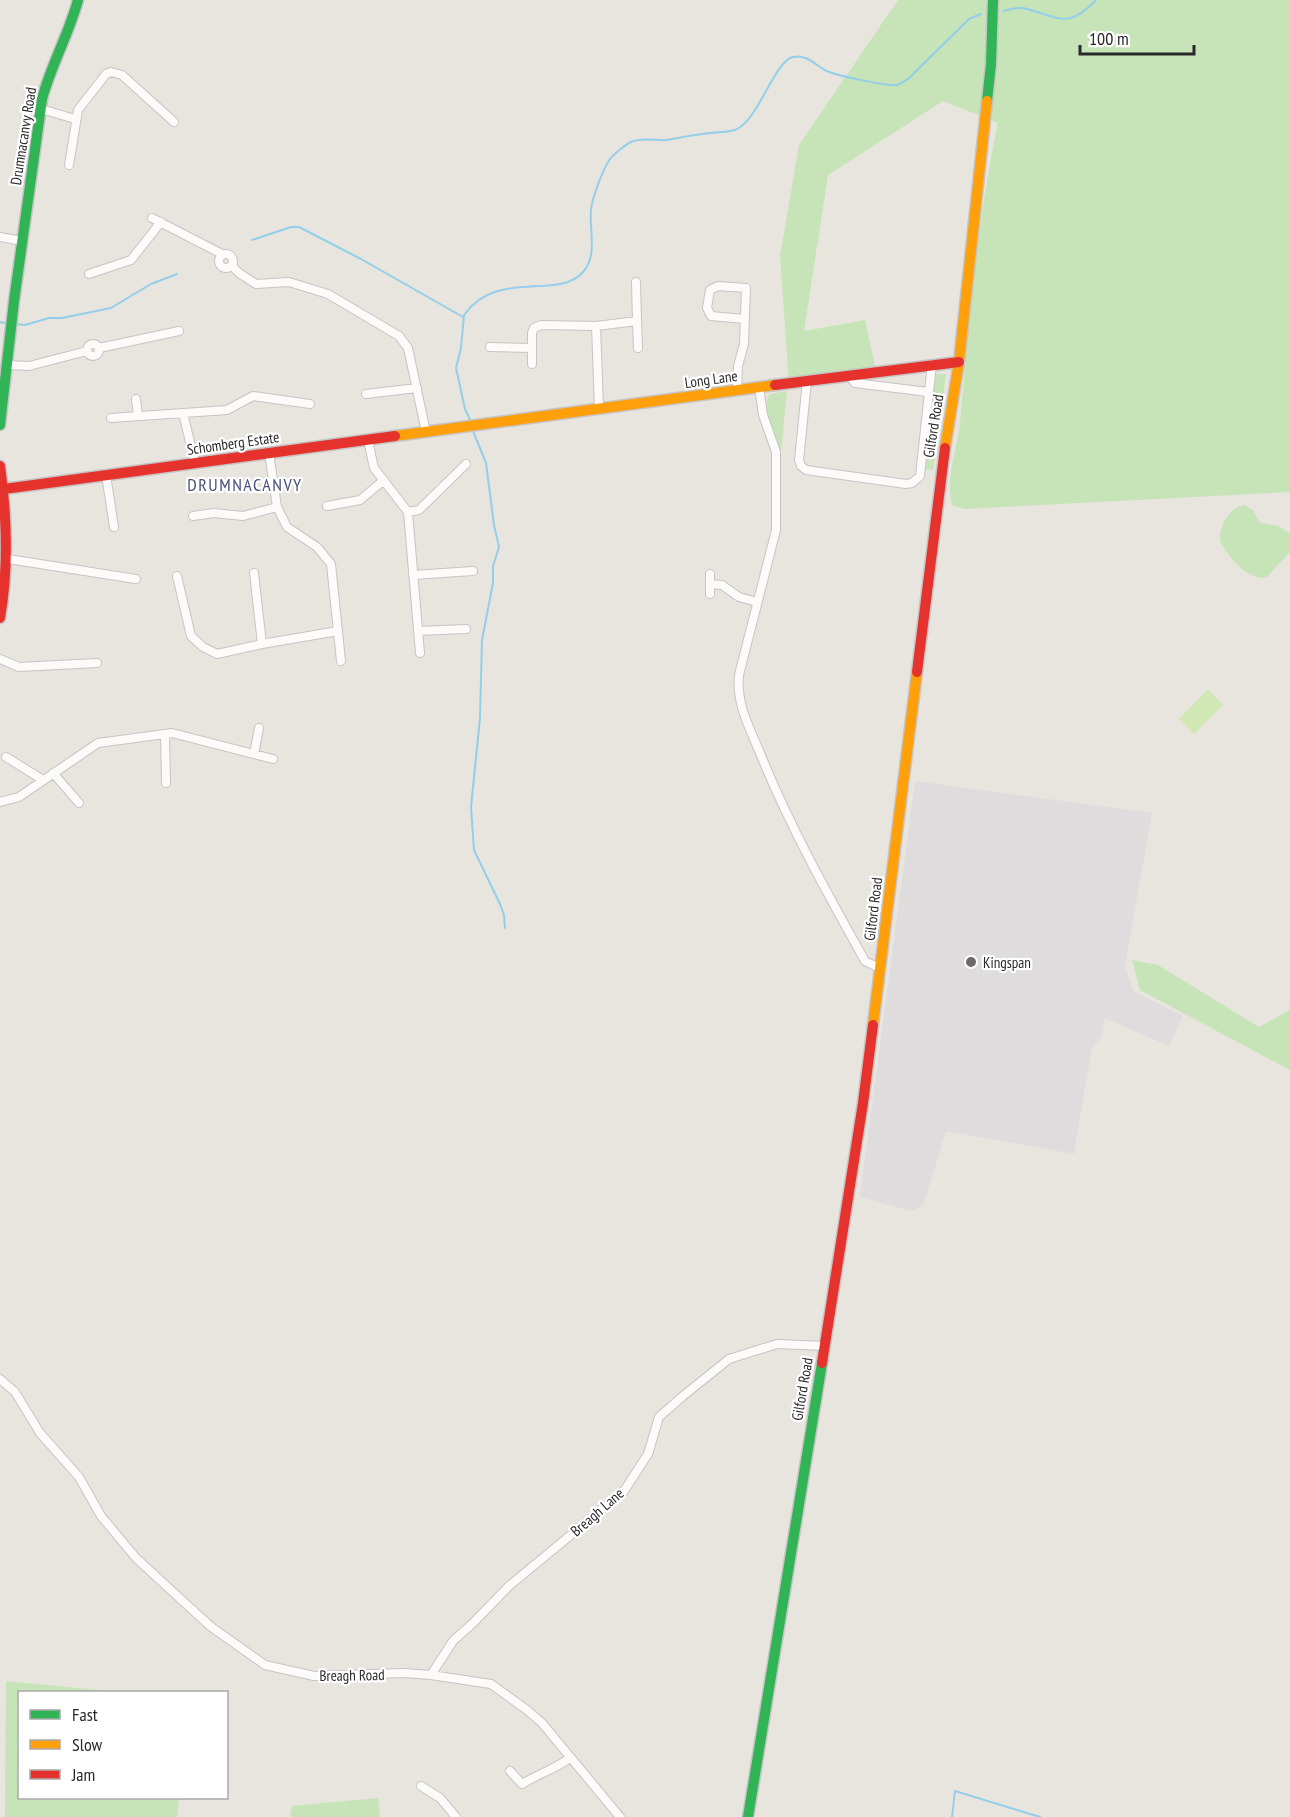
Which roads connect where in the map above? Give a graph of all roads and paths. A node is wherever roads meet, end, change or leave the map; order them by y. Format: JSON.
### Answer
{"nodes":[{"id":1,"x":78,"y":0,"type":"edge"},
{"id":2,"x":993,"y":0,"type":"edge"},
{"id":3,"x":41,"y":109,"type":"junction"},
{"id":4,"x":75,"y":119,"type":"junction"},
{"id":5,"x":174,"y":122,"type":"dead end"},
{"id":6,"x":69,"y":165,"type":"dead end"},
{"id":7,"x":152,"y":218,"type":"dead end"},
{"id":8,"x":160,"y":222,"type":"junction"},
{"id":9,"x":0,"y":237,"type":"edge"},
{"id":10,"x":22,"y":241,"type":"junction"},
{"id":11,"x":89,"y":274,"type":"dead end"},
{"id":12,"x":636,"y":282,"type":"dead end"},
{"id":13,"x":745,"y":319,"type":"junction"},
{"id":14,"x":637,"y":321,"type":"junction"},
{"id":15,"x":596,"y":326,"type":"junction"},
{"id":16,"x":179,"y":331,"type":"dead end"},
{"id":17,"x":490,"y":347,"type":"dead end"},
{"id":18,"x":532,"y":348,"type":"junction"},
{"id":19,"x":638,"y":348,"type":"dead end"},
{"id":20,"x":959,"y":362,"type":"junction"},
{"id":21,"x":532,"y":364,"type":"dead end"},
{"id":22,"x":932,"y":364,"type":"junction"},
{"id":23,"x":6,"y":365,"type":"junction"},
{"id":24,"x":849,"y":375,"type":"junction"},
{"id":25,"x":807,"y":381,"type":"junction"},
{"id":26,"x":759,"y":387,"type":"junction"},
{"id":27,"x":417,"y":388,"type":"junction"},
{"id":28,"x":737,"y":390,"type":"junction"},
{"id":29,"x":928,"y":392,"type":"junction"},
{"id":30,"x":366,"y":394,"type":"dead end"},
{"id":31,"x":136,"y":399,"type":"dead end"},
{"id":32,"x":309,"y":404,"type":"dead end"},
{"id":33,"x":599,"y":409,"type":"junction"},
{"id":34,"x":183,"y":413,"type":"junction"},
{"id":35,"x":138,"y":416,"type":"junction"},
{"id":36,"x":111,"y":418,"type":"dead end"},
{"id":37,"x":0,"y":425,"type":"edge"},
{"id":38,"x":472,"y":426,"type":"joint"},
{"id":39,"x":426,"y":432,"type":"junction"},
{"id":40,"x":368,"y":440,"type":"junction"},
{"id":41,"x":269,"y":453,"type":"junction"},
{"id":42,"x":195,"y":463,"type":"junction"},
{"id":43,"x":466,"y":464,"type":"dead end"},
{"id":44,"x":0,"y":466,"type":"edge"},
{"id":45,"x":106,"y":475,"type":"junction"},
{"id":46,"x":384,"y":480,"type":"junction"},
{"id":47,"x":4,"y":489,"type":"junction"},
{"id":48,"x":327,"y":506,"type":"dead end"},
{"id":49,"x":277,"y":507,"type":"junction"},
{"id":50,"x":408,"y":512,"type":"junction"},
{"id":51,"x":194,"y":516,"type":"dead end"},
{"id":52,"x":114,"y":527,"type":"dead end"},
{"id":53,"x":4,"y":537,"type":"edge"},
{"id":54,"x":8,"y":559,"type":"junction"},
{"id":55,"x":473,"y":571,"type":"dead end"},
{"id":56,"x":254,"y":573,"type":"dead end"},
{"id":57,"x":710,"y":574,"type":"dead end"},
{"id":58,"x":413,"y":575,"type":"junction"},
{"id":59,"x":177,"y":576,"type":"dead end"},
{"id":60,"x":136,"y":579,"type":"dead end"},
{"id":61,"x":710,"y":584,"type":"junction"},
{"id":62,"x":710,"y":594,"type":"dead end"},
{"id":63,"x":757,"y":602,"type":"junction"},
{"id":64,"x":0,"y":618,"type":"edge"},
{"id":65,"x":466,"y":629,"type":"dead end"},
{"id":66,"x":418,"y":631,"type":"junction"},
{"id":67,"x":338,"y":632,"type":"junction"},
{"id":68,"x":262,"y":644,"type":"junction"},
{"id":69,"x":420,"y":653,"type":"dead end"},
{"id":70,"x":0,"y":659,"type":"edge"},
{"id":71,"x":341,"y":661,"type":"dead end"},
{"id":72,"x":97,"y":663,"type":"dead end"},
{"id":73,"x":259,"y":728,"type":"dead end"},
{"id":74,"x":165,"y":734,"type":"junction"},
{"id":75,"x":254,"y":754,"type":"junction"},
{"id":76,"x":6,"y":757,"type":"dead end"},
{"id":77,"x":273,"y":759,"type":"dead end"},
{"id":78,"x":53,"y":773,"type":"junction"},
{"id":79,"x":43,"y":780,"type":"junction"},
{"id":80,"x":166,"y":783,"type":"dead end"},
{"id":81,"x":0,"y":802,"type":"edge"},
{"id":82,"x":79,"y":802,"type":"dead end"},
{"id":83,"x":881,"y":969,"type":"junction"},
{"id":84,"x":825,"y":1346,"type":"junction"},
{"id":85,"x":0,"y":1379,"type":"edge"},
{"id":86,"x":431,"y":1674,"type":"junction"},
{"id":87,"x":570,"y":1758,"type":"junction"},
{"id":88,"x":510,"y":1771,"type":"dead end"},
{"id":89,"x":421,"y":1786,"type":"dead end"},
{"id":90,"x":456,"y":1817,"type":"edge"},
{"id":91,"x":620,"y":1817,"type":"edge"},
{"id":92,"x":748,"y":1817,"type":"edge"}],
"edges":[{"from":1,"to":3,"type":"main road","name":"Drumnacanvy Road"},
{"from":2,"to":20,"type":"main road","name":"Gilford Road"},
{"from":3,"to":4,"type":"street"},
{"from":3,"to":10,"type":"main road","name":"Drumnacanvy Road"},
{"from":4,"to":5,"type":"street"},
{"from":4,"to":6,"type":"street"},
{"from":7,"to":8,"type":"street"},
{"from":8,"to":11,"type":"street"},
{"from":8,"to":27,"type":"street"},
{"from":9,"to":10,"type":"street"},
{"from":10,"to":23,"type":"main road","name":"Drumnacanvy Road"},
{"from":12,"to":14,"type":"street"},
{"from":13,"to":13,"type":"street"},
{"from":13,"to":28,"type":"street"},
{"from":14,"to":15,"type":"street"},
{"from":14,"to":19,"type":"street"},
{"from":15,"to":18,"type":"street"},
{"from":15,"to":33,"type":"street"},
{"from":16,"to":23,"type":"street"},
{"from":17,"to":18,"type":"street"},
{"from":18,"to":21,"type":"street"},
{"from":20,"to":22,"type":"main road","name":"Long Lane"},
{"from":20,"to":83,"type":"main road","name":"Gilford Road"},
{"from":22,"to":24,"type":"main road","name":"Long Lane"},
{"from":22,"to":29,"type":"street"},
{"from":23,"to":37,"type":"main road","name":"Drumnacanvy Road"},
{"from":24,"to":25,"type":"main road","name":"Long Lane"},
{"from":24,"to":29,"type":"street"},
{"from":25,"to":26,"type":"main road","name":"Long Lane"},
{"from":25,"to":29,"type":"street"},
{"from":26,"to":28,"type":"main road","name":"Long Lane"},
{"from":26,"to":63,"type":"street"},
{"from":27,"to":30,"type":"street"},
{"from":27,"to":39,"type":"street"},
{"from":28,"to":33,"type":"main road","name":"Long Lane"},
{"from":31,"to":35,"type":"street"},
{"from":32,"to":34,"type":"street"},
{"from":33,"to":38,"type":"main road","name":"Long Lane"},
{"from":34,"to":35,"type":"street"},
{"from":34,"to":42,"type":"street"},
{"from":35,"to":36,"type":"street"},
{"from":38,"to":39,"type":"main road","name":"Schomberg Estate"},
{"from":39,"to":40,"type":"main road","name":"Schomberg Estate"},
{"from":40,"to":41,"type":"main road","name":"Schomberg Estate"},
{"from":40,"to":46,"type":"street"},
{"from":41,"to":42,"type":"main road","name":"Schomberg Estate"},
{"from":41,"to":49,"type":"street"},
{"from":42,"to":45,"type":"main road","name":"Schomberg Estate"},
{"from":43,"to":50,"type":"street"},
{"from":44,"to":47,"type":"main road"},
{"from":45,"to":47,"type":"main road","name":"Schomberg Estate"},
{"from":45,"to":52,"type":"street"},
{"from":46,"to":48,"type":"street"},
{"from":46,"to":50,"type":"street"},
{"from":47,"to":53,"type":"main road"},
{"from":49,"to":51,"type":"street"},
{"from":49,"to":67,"type":"street"},
{"from":50,"to":58,"type":"street"},
{"from":53,"to":54,"type":"main road"},
{"from":54,"to":60,"type":"street"},
{"from":54,"to":64,"type":"main road"},
{"from":55,"to":58,"type":"street"},
{"from":56,"to":68,"type":"street"},
{"from":57,"to":61,"type":"street"},
{"from":58,"to":66,"type":"street"},
{"from":59,"to":68,"type":"street"},
{"from":61,"to":62,"type":"street"},
{"from":61,"to":63,"type":"street"},
{"from":63,"to":83,"type":"street"},
{"from":65,"to":66,"type":"street"},
{"from":66,"to":69,"type":"street"},
{"from":67,"to":68,"type":"street"},
{"from":67,"to":71,"type":"street"},
{"from":70,"to":72,"type":"street"},
{"from":73,"to":75,"type":"street"},
{"from":74,"to":75,"type":"street"},
{"from":74,"to":78,"type":"street"},
{"from":74,"to":80,"type":"street"},
{"from":75,"to":77,"type":"street"},
{"from":76,"to":79,"type":"street"},
{"from":78,"to":79,"type":"street"},
{"from":78,"to":82,"type":"street"},
{"from":79,"to":81,"type":"street"},
{"from":83,"to":84,"type":"main road","name":"Gilford Road"},
{"from":84,"to":86,"type":"street","name":"Breagh Lane"},
{"from":84,"to":92,"type":"main road","name":"Gilford Road"},
{"from":85,"to":86,"type":"street","name":"Breagh Road"},
{"from":86,"to":87,"type":"street","name":"Breagh Road"},
{"from":87,"to":88,"type":"street"},
{"from":87,"to":91,"type":"street","name":"Breagh Road"},
{"from":89,"to":90,"type":"street"}]}
